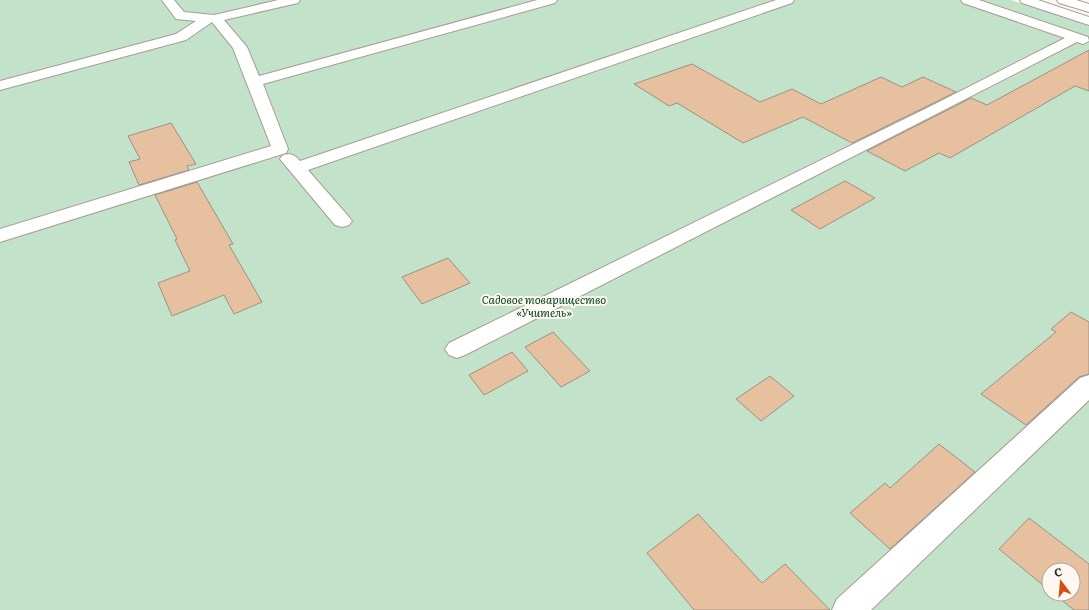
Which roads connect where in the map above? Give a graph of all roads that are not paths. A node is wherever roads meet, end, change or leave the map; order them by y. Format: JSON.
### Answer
{"nodes":[{"id":1,"x":168,"y":0,"type":"edge"},
{"id":2,"x":294,"y":0,"type":"edge"},
{"id":3,"x":551,"y":0,"type":"edge"},
{"id":4,"x":788,"y":0,"type":"edge"},
{"id":5,"x":967,"y":0,"type":"edge"},
{"id":6,"x":1026,"y":0,"type":"edge"},
{"id":7,"x":1062,"y":0,"type":"edge"},
{"id":8,"x":1089,"y":8,"type":"edge"},
{"id":9,"x":212,"y":18,"type":"junction"},
{"id":10,"x":1089,"y":21,"type":"edge"},
{"id":11,"x":1082,"y":40,"type":"edge"},
{"id":12,"x":254,"y":82,"type":"junction"},
{"id":13,"x":0,"y":86,"type":"edge"},
{"id":14,"x":280,"y":149,"type":"junction"},
{"id":15,"x":298,"y":168,"type":"junction"},
{"id":16,"x":342,"y":221,"type":"dead end"},
{"id":17,"x":0,"y":236,"type":"edge"},
{"id":18,"x":457,"y":349,"type":"dead end"},
{"id":19,"x":1089,"y":385,"type":"edge"},
{"id":20,"x":848,"y":610,"type":"edge"}],
"edges":[{"from":1,"to":9,"type":"main road"},
{"from":2,"to":9,"type":"main road"},
{"from":3,"to":12,"type":"main road"},
{"from":4,"to":15,"type":"main road"},
{"from":5,"to":11,"type":"main road"},
{"from":6,"to":10,"type":"main road"},
{"from":7,"to":8,"type":"main road"},
{"from":9,"to":12,"type":"main road"},
{"from":9,"to":13,"type":"main road"},
{"from":11,"to":18,"type":"main road"},
{"from":12,"to":14,"type":"main road"},
{"from":14,"to":15,"type":"main road"},
{"from":14,"to":17,"type":"main road"},
{"from":15,"to":16,"type":"main road"},
{"from":19,"to":20,"type":"main road"}]}
